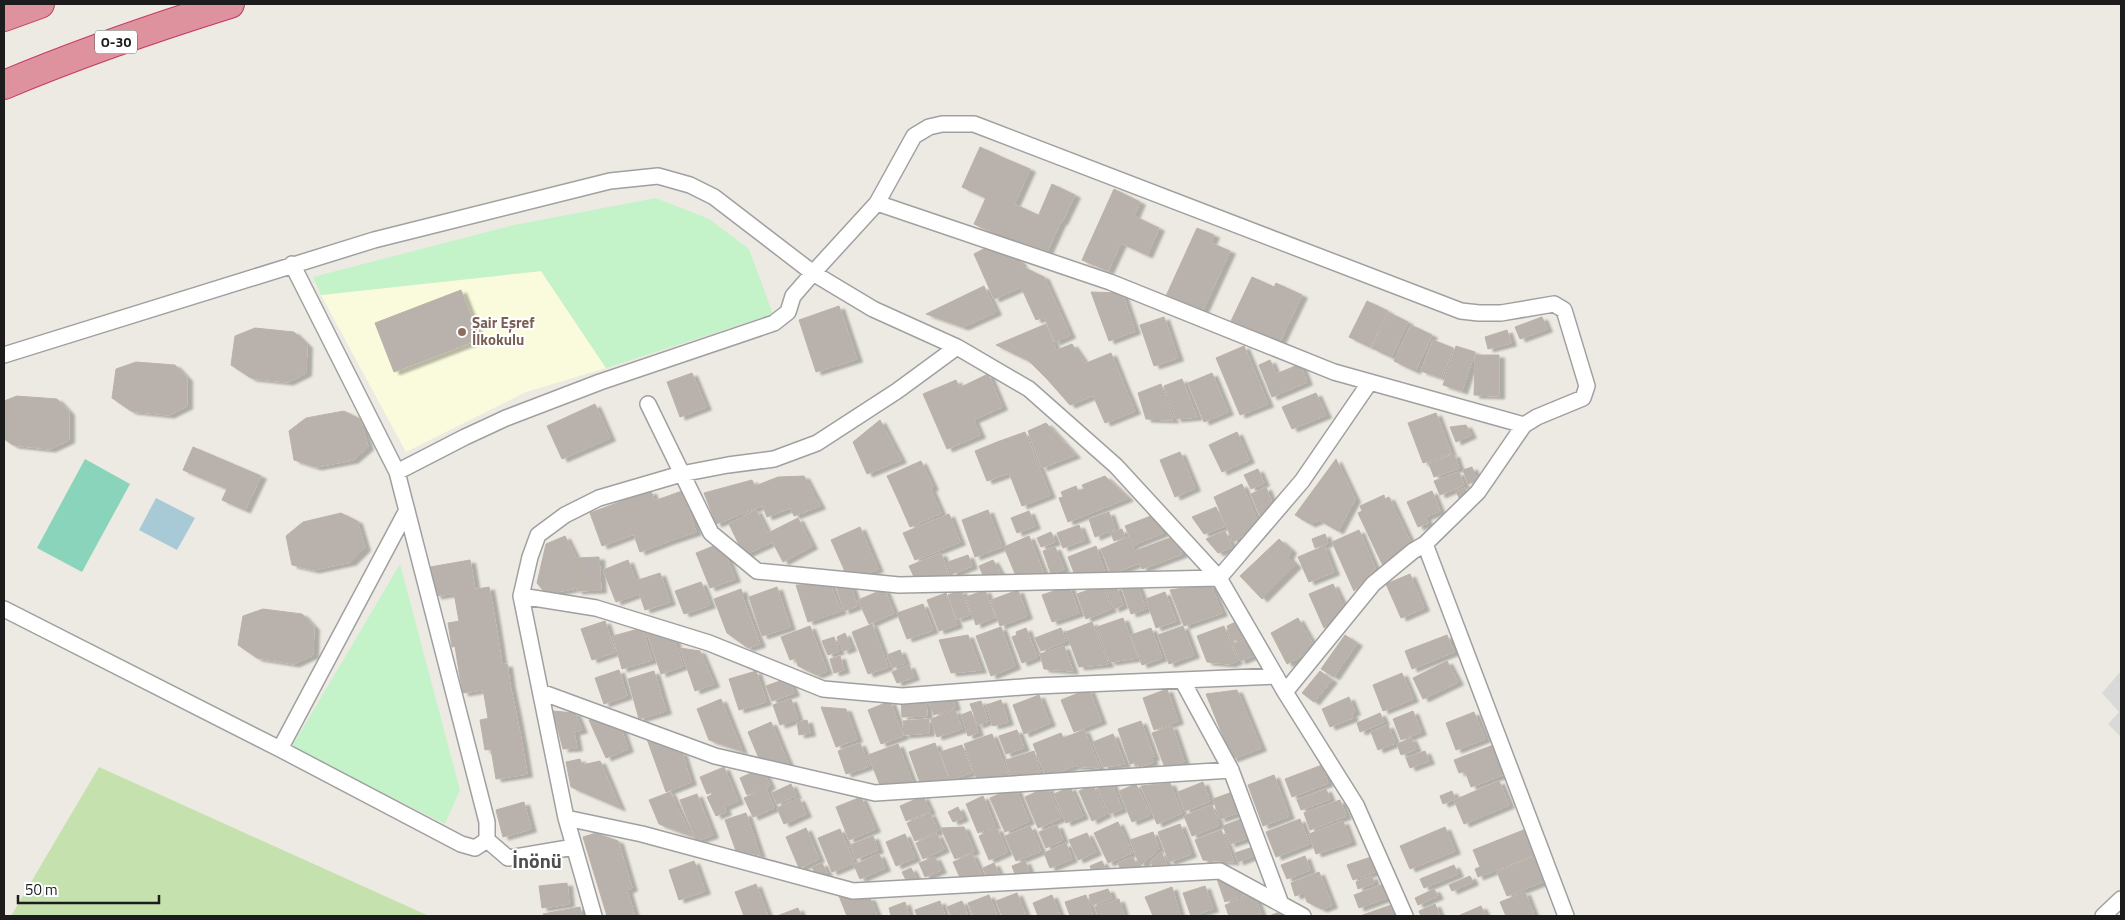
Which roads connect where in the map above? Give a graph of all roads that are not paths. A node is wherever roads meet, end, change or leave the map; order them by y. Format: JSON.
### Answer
{"nodes":[{"id":1,"x":40,"y":4,"type":"edge"},
{"id":2,"x":230,"y":4,"type":"edge"},
{"id":3,"x":4,"y":17,"type":"edge"},
{"id":4,"x":46,"y":68,"type":"junction"},
{"id":5,"x":4,"y":85,"type":"edge"},
{"id":6,"x":4,"y":90,"type":"edge"},
{"id":7,"x":877,"y":203,"type":"junction"},
{"id":8,"x":292,"y":264,"type":"junction"},
{"id":9,"x":813,"y":273,"type":"junction"},
{"id":10,"x":957,"y":347,"type":"junction"},
{"id":11,"x":4,"y":355,"type":"edge"},
{"id":12,"x":1370,"y":382,"type":"junction"},
{"id":13,"x":648,"y":404,"type":"dead end"},
{"id":14,"x":1524,"y":425,"type":"junction"},
{"id":15,"x":397,"y":472,"type":"junction"},
{"id":16,"x":681,"y":474,"type":"junction"},
{"id":17,"x":408,"y":510,"type":"junction"},
{"id":18,"x":1425,"y":544,"type":"junction"},
{"id":19,"x":1219,"y":578,"type":"junction"},
{"id":20,"x":521,"y":596,"type":"junction"},
{"id":21,"x":4,"y":609,"type":"edge"},
{"id":22,"x":1276,"y":676,"type":"junction"},
{"id":23,"x":1182,"y":680,"type":"junction"},
{"id":24,"x":541,"y":692,"type":"junction"},
{"id":25,"x":1285,"y":692,"type":"junction"},
{"id":26,"x":280,"y":749,"type":"junction"},
{"id":27,"x":1232,"y":770,"type":"junction"},
{"id":28,"x":566,"y":818,"type":"junction"},
{"id":29,"x":487,"y":840,"type":"junction"},
{"id":30,"x":574,"y":848,"type":"junction"},
{"id":31,"x":2121,"y":899,"type":"edge"},
{"id":32,"x":1281,"y":904,"type":"junction"},
{"id":33,"x":594,"y":916,"type":"edge"},
{"id":34,"x":1303,"y":916,"type":"edge"},
{"id":35,"x":1404,"y":916,"type":"edge"},
{"id":36,"x":1566,"y":916,"type":"edge"},
{"id":37,"x":2103,"y":916,"type":"edge"}],
"edges":[{"from":1,"to":3,"type":"highway"},
{"from":2,"to":4,"type":"highway","number":"O-30"},
{"from":4,"to":5,"type":"highway","number":"O-30"},
{"from":4,"to":6,"type":"highway"},
{"from":7,"to":9,"type":"street"},
{"from":7,"to":12,"type":"street"},
{"from":7,"to":14,"type":"street"},
{"from":8,"to":9,"type":"street"},
{"from":8,"to":11,"type":"street"},
{"from":8,"to":15,"type":"street"},
{"from":9,"to":10,"type":"street"},
{"from":9,"to":15,"type":"street"},
{"from":10,"to":16,"type":"street"},
{"from":10,"to":19,"type":"street"},
{"from":12,"to":14,"type":"street"},
{"from":12,"to":19,"type":"street"},
{"from":13,"to":16,"type":"street"},
{"from":14,"to":18,"type":"street"},
{"from":15,"to":17,"type":"street"},
{"from":16,"to":19,"type":"street"},
{"from":16,"to":20,"type":"street"},
{"from":17,"to":26,"type":"street"},
{"from":17,"to":29,"type":"street"},
{"from":18,"to":25,"type":"street"},
{"from":18,"to":36,"type":"street"},
{"from":19,"to":22,"type":"street"},
{"from":20,"to":23,"type":"street"},
{"from":20,"to":24,"type":"street"},
{"from":21,"to":26,"type":"street"},
{"from":22,"to":23,"type":"street"},
{"from":22,"to":25,"type":"street"},
{"from":23,"to":27,"type":"street"},
{"from":24,"to":27,"type":"street"},
{"from":24,"to":28,"type":"street"},
{"from":25,"to":35,"type":"street"},
{"from":26,"to":29,"type":"street"},
{"from":27,"to":32,"type":"street"},
{"from":28,"to":30,"type":"street"},
{"from":28,"to":32,"type":"street"},
{"from":29,"to":30,"type":"street"},
{"from":30,"to":33,"type":"street"},
{"from":31,"to":37,"type":"street"},
{"from":32,"to":34,"type":"street"}]}
